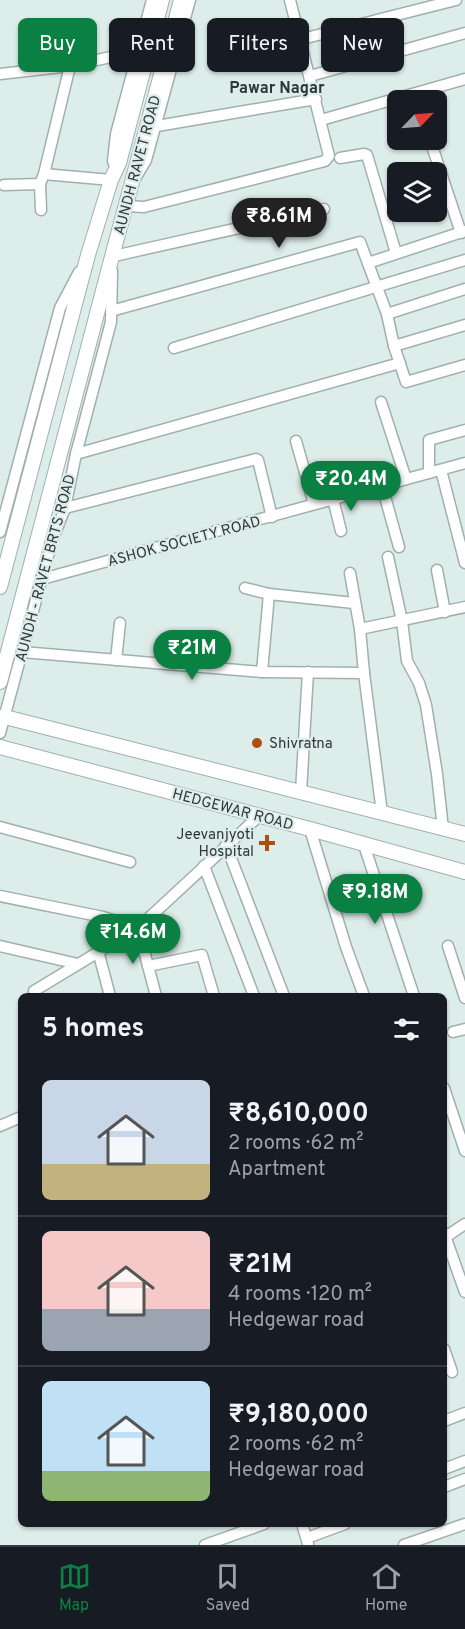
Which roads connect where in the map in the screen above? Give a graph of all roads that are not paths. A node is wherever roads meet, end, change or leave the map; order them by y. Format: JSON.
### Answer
{"nodes":[{"id":1,"x":152,"y":0,"type":"edge"},
{"id":2,"x":162,"y":0,"type":"edge"},
{"id":3,"x":181,"y":0,"type":"edge"},
{"id":4,"x":190,"y":0,"type":"edge"},
{"id":5,"x":291,"y":0,"type":"edge"},
{"id":6,"x":456,"y":0,"type":"edge"},
{"id":7,"x":147,"y":18,"type":"edge"},
{"id":8,"x":296,"y":18,"type":"edge"},
{"id":9,"x":465,"y":33,"type":"edge"},
{"id":10,"x":309,"y":37,"type":"edge"},
{"id":11,"x":309,"y":71,"type":"edge"},
{"id":12,"x":18,"y":72,"type":"edge"},
{"id":13,"x":69,"y":72,"type":"edge"},
{"id":14,"x":132,"y":72,"type":"edge"},
{"id":15,"x":0,"y":74,"type":"edge"},
{"id":16,"x":310,"y":76,"type":"junction"},
{"id":17,"x":465,"y":79,"type":"edge"},
{"id":18,"x":316,"y":99,"type":"junction"},
{"id":19,"x":321,"y":120,"type":"junction"},
{"id":20,"x":157,"y":126,"type":"junction"},
{"id":21,"x":434,"y":150,"type":"edge"},
{"id":22,"x":340,"y":158,"type":"dead end"},
{"id":23,"x":114,"y":175,"type":"junction"},
{"id":24,"x":42,"y":179,"type":"junction"},
{"id":25,"x":131,"y":183,"type":"junction"},
{"id":26,"x":4,"y":186,"type":"dead end"},
{"id":27,"x":125,"y":206,"type":"junction"},
{"id":28,"x":324,"y":209,"type":"dead end"},
{"id":29,"x":41,"y":210,"type":"dead end"},
{"id":30,"x":463,"y":232,"type":"edge"},
{"id":31,"x":396,"y":253,"type":"junction"},
{"id":32,"x":88,"y":255,"type":"junction"},
{"id":33,"x":113,"y":259,"type":"junction"},
{"id":34,"x":465,"y":260,"type":"edge"},
{"id":35,"x":368,"y":263,"type":"junction"},
{"id":36,"x":377,"y":287,"type":"junction"},
{"id":37,"x":465,"y":289,"type":"edge"},
{"id":38,"x":106,"y":307,"type":"junction"},
{"id":39,"x":387,"y":314,"type":"junction"},
{"id":40,"x":465,"y":325,"type":"edge"},
{"id":41,"x":394,"y":346,"type":"junction"},
{"id":42,"x":174,"y":348,"type":"dead end"},
{"id":43,"x":400,"y":363,"type":"junction"},
{"id":44,"x":465,"y":365,"type":"edge"},
{"id":45,"x":381,"y":402,"type":"dead end"},
{"id":46,"x":465,"y":430,"type":"edge"},
{"id":47,"x":296,"y":441,"type":"dead end"},
{"id":48,"x":76,"y":454,"type":"junction"},
{"id":49,"x":465,"y":463,"type":"edge"},
{"id":50,"x":435,"y":471,"type":"junction"},
{"id":51,"x":406,"y":479,"type":"junction"},
{"id":52,"x":382,"y":486,"type":"junction"},
{"id":53,"x":333,"y":499,"type":"junction"},
{"id":54,"x":314,"y":504,"type":"junction"},
{"id":55,"x":65,"y":508,"type":"junction"},
{"id":56,"x":272,"y":517,"type":"junction"},
{"id":57,"x":341,"y":531,"type":"dead end"},
{"id":58,"x":0,"y":532,"type":"edge"},
{"id":59,"x":399,"y":547,"type":"dead end"},
{"id":60,"x":388,"y":557,"type":"dead end"},
{"id":61,"x":465,"y":564,"type":"edge"},
{"id":62,"x":437,"y":570,"type":"dead end"},
{"id":63,"x":350,"y":573,"type":"dead end"},
{"id":64,"x":42,"y":579,"type":"junction"},
{"id":65,"x":0,"y":587,"type":"edge"},
{"id":66,"x":245,"y":588,"type":"dead end"},
{"id":67,"x":269,"y":594,"type":"junction"},
{"id":68,"x":354,"y":603,"type":"junction"},
{"id":69,"x":465,"y":607,"type":"edge"},
{"id":70,"x":445,"y":612,"type":"junction"},
{"id":71,"x":402,"y":621,"type":"junction"},
{"id":72,"x":120,"y":624,"type":"dead end"},
{"id":73,"x":360,"y":629,"type":"junction"},
{"id":74,"x":22,"y":652,"type":"junction"},
{"id":75,"x":116,"y":660,"type":"junction"},
{"id":76,"x":262,"y":672,"type":"junction"},
{"id":77,"x":308,"y":672,"type":"junction"},
{"id":78,"x":363,"y":672,"type":"junction"},
{"id":79,"x":0,"y":682,"type":"edge"},
{"id":80,"x":2,"y":717,"type":"edge"},
{"id":81,"x":0,"y":733,"type":"edge"},
{"id":82,"x":0,"y":747,"type":"edge"},
{"id":83,"x":301,"y":792,"type":"junction"},
{"id":84,"x":382,"y":813,"type":"junction"},
{"id":85,"x":259,"y":816,"type":"junction"},
{"id":86,"x":0,"y":827,"type":"edge"},
{"id":87,"x":310,"y":829,"type":"junction"},
{"id":88,"x":443,"y":829,"type":"junction"},
{"id":89,"x":465,"y":834,"type":"edge"},
{"id":90,"x":226,"y":845,"type":"junction"},
{"id":91,"x":364,"y":845,"type":"junction"},
{"id":92,"x":130,"y":862,"type":"dead end"},
{"id":93,"x":204,"y":866,"type":"junction"},
{"id":94,"x":465,"y":872,"type":"edge"},
{"id":95,"x":0,"y":896,"type":"edge"},
{"id":96,"x":138,"y":928,"type":"junction"},
{"id":97,"x":0,"y":946,"type":"edge"},
{"id":98,"x":448,"y":946,"type":"dead end"},
{"id":99,"x":98,"y":951,"type":"junction"},
{"id":100,"x":78,"y":964,"type":"junction"},
{"id":101,"x":148,"y":966,"type":"junction"},
{"id":102,"x":34,"y":993,"type":"edge"},
{"id":103,"x":109,"y":993,"type":"edge"},
{"id":104,"x":155,"y":993,"type":"edge"},
{"id":105,"x":213,"y":993,"type":"edge"},
{"id":106,"x":254,"y":993,"type":"edge"},
{"id":107,"x":283,"y":993,"type":"edge"},
{"id":108,"x":363,"y":993,"type":"edge"},
{"id":109,"x":413,"y":993,"type":"edge"},
{"id":110,"x":465,"y":998,"type":"edge"},
{"id":111,"x":465,"y":1029,"type":"edge"},
{"id":112,"x":453,"y":1032,"type":"dead end"},
{"id":113,"x":447,"y":1097,"type":"edge"},
{"id":114,"x":18,"y":1118,"type":"edge"},
{"id":115,"x":0,"y":1126,"type":"edge"},
{"id":116,"x":465,"y":1151,"type":"edge"},
{"id":117,"x":465,"y":1224,"type":"edge"},
{"id":118,"x":447,"y":1234,"type":"edge"},
{"id":119,"x":447,"y":1244,"type":"edge"},
{"id":120,"x":465,"y":1292,"type":"edge"},
{"id":121,"x":447,"y":1358,"type":"edge"},
{"id":122,"x":452,"y":1372,"type":"dead end"},
{"id":123,"x":465,"y":1413,"type":"edge"},
{"id":124,"x":447,"y":1420,"type":"edge"},
{"id":125,"x":465,"y":1461,"type":"edge"},
{"id":126,"x":447,"y":1468,"type":"edge"},
{"id":127,"x":465,"y":1479,"type":"edge"},
{"id":128,"x":447,"y":1486,"type":"edge"},
{"id":129,"x":465,"y":1524,"type":"edge"},
{"id":130,"x":258,"y":1527,"type":"edge"},
{"id":131,"x":303,"y":1527,"type":"edge"},
{"id":132,"x":339,"y":1527,"type":"edge"},
{"id":133,"x":230,"y":1541,"type":"edge"},
{"id":134,"x":308,"y":1542,"type":"edge"},
{"id":135,"x":205,"y":1545,"type":"edge"},
{"id":136,"x":404,"y":1545,"type":"edge"}],
"edges":[{"from":1,"to":7,"type":"street"},
{"from":2,"to":23,"type":"main road","name":"AUNDH RAVET ROAD"},
{"from":3,"to":25,"type":"main road","name":"AUNDH RAVET ROAD"},
{"from":4,"to":20,"type":"street"},
{"from":5,"to":8,"type":"street"},
{"from":6,"to":10,"type":"street"},
{"from":9,"to":16,"type":"street"},
{"from":11,"to":16,"type":"street"},
{"from":12,"to":15,"type":"street"},
{"from":13,"to":24,"type":"street"},
{"from":14,"to":23,"type":"street"},
{"from":16,"to":18,"type":"street"},
{"from":17,"to":19,"type":"street"},
{"from":18,"to":19,"type":"street"},
{"from":18,"to":20,"type":"street"},
{"from":19,"to":27,"type":"street"},
{"from":20,"to":25,"type":"street"},
{"from":21,"to":30,"type":"street"},
{"from":22,"to":31,"type":"street"},
{"from":23,"to":24,"type":"street"},
{"from":23,"to":32,"type":"main road","name":"AUNDH RAVET ROAD"},
{"from":24,"to":26,"type":"street"},
{"from":24,"to":29,"type":"street"},
{"from":25,"to":27,"type":"main road","name":"AUNDH RAVET ROAD"},
{"from":27,"to":33,"type":"main road","name":"AUNDH RAVET ROAD"},
{"from":28,"to":33,"type":"street"},
{"from":30,"to":31,"type":"street"},
{"from":31,"to":35,"type":"street"},
{"from":32,"to":58,"type":"street"},
{"from":32,"to":65,"type":"main road","name":"AUNDH RAVET ROAD"},
{"from":33,"to":38,"type":"main road","name":"AUNDH RAVET ROAD"},
{"from":34,"to":36,"type":"street"},
{"from":35,"to":36,"type":"street"},
{"from":35,"to":38,"type":"street"},
{"from":36,"to":39,"type":"street"},
{"from":36,"to":42,"type":"street"},
{"from":37,"to":39,"type":"street"},
{"from":38,"to":48,"type":"street","name":"AUNDH - RAVET BRTS ROAD"},
{"from":38,"to":79,"type":"main road","name":"AUNDH RAVET ROAD"},
{"from":39,"to":41,"type":"street"},
{"from":40,"to":41,"type":"street"},
{"from":41,"to":43,"type":"street"},
{"from":43,"to":44,"type":"street"},
{"from":43,"to":48,"type":"street"},
{"from":45,"to":51,"type":"street"},
{"from":46,"to":50,"type":"street"},
{"from":47,"to":54,"type":"street"},
{"from":48,"to":55,"type":"street","name":"AUNDH - RAVET BRTS ROAD"},
{"from":49,"to":50,"type":"street","name":"ASHOK SOCIETY ROAD"},
{"from":50,"to":51,"type":"street","name":"ASHOK SOCIETY ROAD"},
{"from":50,"to":61,"type":"street"},
{"from":51,"to":52,"type":"street","name":"ASHOK SOCIETY ROAD"},
{"from":52,"to":53,"type":"street","name":"ASHOK SOCIETY ROAD"},
{"from":52,"to":59,"type":"street"},
{"from":53,"to":54,"type":"street","name":"ASHOK SOCIETY ROAD"},
{"from":53,"to":57,"type":"street"},
{"from":54,"to":56,"type":"street","name":"ASHOK SOCIETY ROAD"},
{"from":55,"to":56,"type":"street"},
{"from":55,"to":64,"type":"street","name":"AUNDH - RAVET BRTS ROAD"},
{"from":56,"to":64,"type":"street","name":"ASHOK SOCIETY ROAD"},
{"from":60,"to":71,"type":"street"},
{"from":62,"to":70,"type":"street"},
{"from":63,"to":68,"type":"street"},
{"from":64,"to":74,"type":"street","name":"AUNDH - RAVET BRTS ROAD"},
{"from":66,"to":67,"type":"street"},
{"from":67,"to":68,"type":"street"},
{"from":67,"to":76,"type":"street"},
{"from":68,"to":73,"type":"street"},
{"from":69,"to":70,"type":"street"},
{"from":70,"to":71,"type":"street"},
{"from":71,"to":73,"type":"street"},
{"from":71,"to":88,"type":"street"},
{"from":72,"to":75,"type":"street"},
{"from":73,"to":78,"type":"street"},
{"from":74,"to":75,"type":"street"},
{"from":74,"to":80,"type":"street","name":"AUNDH - RAVET BRTS ROAD"},
{"from":75,"to":76,"type":"street"},
{"from":76,"to":77,"type":"street"},
{"from":77,"to":78,"type":"street"},
{"from":77,"to":83,"type":"street"},
{"from":78,"to":84,"type":"street"},
{"from":80,"to":81,"type":"street","name":"AUNDH - RAVET BRTS ROAD"},
{"from":80,"to":83,"type":"main road"},
{"from":82,"to":85,"type":"main road","name":"HEDGEWAR ROAD"},
{"from":83,"to":84,"type":"main road"},
{"from":84,"to":88,"type":"main road"},
{"from":85,"to":87,"type":"main road","name":"HEDGEWAR ROAD"},
{"from":85,"to":90,"type":"street"},
{"from":86,"to":92,"type":"street"},
{"from":87,"to":91,"type":"main road","name":"HEDGEWAR ROAD"},
{"from":87,"to":108,"type":"street"},
{"from":88,"to":89,"type":"main road"},
{"from":90,"to":93,"type":"street"},
{"from":90,"to":107,"type":"street"},
{"from":91,"to":94,"type":"main road","name":"HEDGEWAR ROAD"},
{"from":91,"to":109,"type":"street"},
{"from":93,"to":96,"type":"street"},
{"from":93,"to":106,"type":"street"},
{"from":95,"to":96,"type":"street"},
{"from":96,"to":99,"type":"street"},
{"from":96,"to":101,"type":"street"},
{"from":97,"to":100,"type":"street"},
{"from":98,"to":110,"type":"street"},
{"from":99,"to":100,"type":"street"},
{"from":99,"to":103,"type":"street"},
{"from":100,"to":102,"type":"street"},
{"from":101,"to":104,"type":"street"},
{"from":101,"to":105,"type":"street"},
{"from":111,"to":112,"type":"street"},
{"from":113,"to":116,"type":"street"},
{"from":114,"to":115,"type":"street"},
{"from":117,"to":118,"type":"street"},
{"from":119,"to":120,"type":"street"},
{"from":121,"to":122,"type":"street"},
{"from":123,"to":124,"type":"street"},
{"from":125,"to":126,"type":"street"},
{"from":127,"to":128,"type":"street"},
{"from":129,"to":136,"type":"street"},
{"from":130,"to":133,"type":"street"},
{"from":131,"to":134,"type":"street"},
{"from":132,"to":134,"type":"street"},
{"from":133,"to":135,"type":"street"}]}
